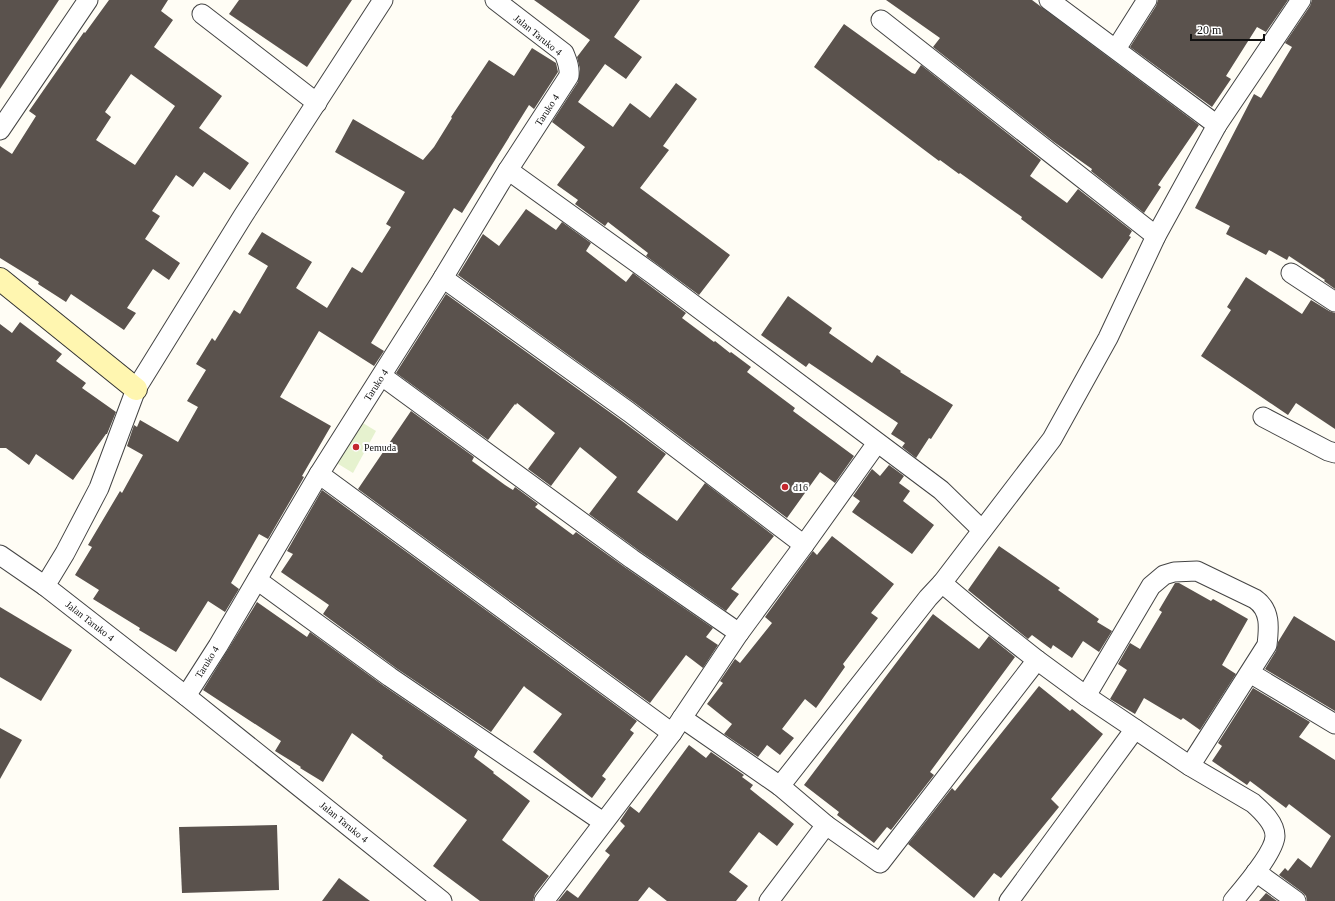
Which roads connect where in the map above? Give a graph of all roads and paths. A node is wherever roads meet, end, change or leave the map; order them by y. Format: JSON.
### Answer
{"nodes":[{"id":1,"x":88,"y":0,"type":"edge"},
{"id":2,"x":383,"y":0,"type":"edge"},
{"id":3,"x":495,"y":0,"type":"edge"},
{"id":4,"x":1049,"y":0,"type":"edge"},
{"id":5,"x":1147,"y":0,"type":"edge"},
{"id":6,"x":1301,"y":0,"type":"edge"},
{"id":7,"x":202,"y":14,"type":"dead end"},
{"id":8,"x":881,"y":20,"type":"dead end"},
{"id":9,"x":1116,"y":49,"type":"junction"},
{"id":10,"x":569,"y":76,"type":"joint"},
{"id":11,"x":317,"y":103,"type":"junction"},
{"id":12,"x":1217,"y":125,"type":"junction"},
{"id":13,"x":0,"y":130,"type":"edge"},
{"id":14,"x":508,"y":170,"type":"junction"},
{"id":15,"x":1156,"y":236,"type":"junction"},
{"id":16,"x":1291,"y":273,"type":"dead end"},
{"id":17,"x":443,"y":278,"type":"junction"},
{"id":18,"x":0,"y":279,"type":"edge"},
{"id":19,"x":1335,"y":302,"type":"edge"},
{"id":20,"x":382,"y":376,"type":"junction"},
{"id":21,"x":136,"y":389,"type":"junction"},
{"id":22,"x":1263,"y":417,"type":"dead end"},
{"id":23,"x":877,"y":443,"type":"junction"},
{"id":24,"x":1335,"y":453,"type":"edge"},
{"id":25,"x":319,"y":474,"type":"junction"},
{"id":26,"x":982,"y":530,"type":"junction"},
{"id":27,"x":804,"y":545,"type":"junction"},
{"id":28,"x":0,"y":555,"type":"edge"},
{"id":29,"x":257,"y":580,"type":"junction"},
{"id":30,"x":942,"y":583,"type":"junction"},
{"id":31,"x":45,"y":586,"type":"junction"},
{"id":32,"x":739,"y":633,"type":"junction"},
{"id":33,"x":1037,"y":660,"type":"junction"},
{"id":34,"x":1250,"y":673,"type":"junction"},
{"id":35,"x":186,"y":696,"type":"junction"},
{"id":36,"x":1086,"y":696,"type":"junction"},
{"id":37,"x":1335,"y":724,"type":"edge"},
{"id":38,"x":677,"y":725,"type":"junction"},
{"id":39,"x":1135,"y":729,"type":"junction"},
{"id":40,"x":1190,"y":766,"type":"junction"},
{"id":41,"x":780,"y":786,"type":"junction"},
{"id":42,"x":603,"y":822,"type":"junction"},
{"id":43,"x":826,"y":824,"type":"junction"},
{"id":44,"x":1256,"y":872,"type":"junction"},
{"id":45,"x":442,"y":901,"type":"edge"},
{"id":46,"x":544,"y":901,"type":"edge"},
{"id":47,"x":769,"y":901,"type":"edge"},
{"id":48,"x":1009,"y":901,"type":"edge"},
{"id":49,"x":1233,"y":901,"type":"edge"},
{"id":50,"x":1296,"y":901,"type":"edge"}],
"edges":[{"from":1,"to":13,"type":"street"},
{"from":2,"to":11,"type":"street"},
{"from":3,"to":10,"type":"street","name":"Jalan Taruko 4"},
{"from":4,"to":9,"type":"street"},
{"from":5,"to":9,"type":"street"},
{"from":6,"to":12,"type":"street"},
{"from":7,"to":11,"type":"street"},
{"from":8,"to":15,"type":"street"},
{"from":9,"to":12,"type":"street"},
{"from":10,"to":14,"type":"street","name":"Taruko 4"},
{"from":11,"to":21,"type":"street"},
{"from":12,"to":15,"type":"street"},
{"from":14,"to":17,"type":"street","name":"Taruko 4"},
{"from":14,"to":23,"type":"street"},
{"from":15,"to":26,"type":"street"},
{"from":16,"to":19,"type":"street"},
{"from":17,"to":20,"type":"street","name":"Taruko 4"},
{"from":17,"to":27,"type":"street"},
{"from":18,"to":21,"type":"street"},
{"from":20,"to":25,"type":"street","name":"Taruko 4"},
{"from":20,"to":32,"type":"street"},
{"from":21,"to":31,"type":"street"},
{"from":22,"to":24,"type":"street"},
{"from":23,"to":26,"type":"street"},
{"from":23,"to":27,"type":"street"},
{"from":25,"to":29,"type":"street","name":"Taruko 4"},
{"from":25,"to":38,"type":"street"},
{"from":26,"to":30,"type":"street"},
{"from":27,"to":32,"type":"street"},
{"from":28,"to":31,"type":"street","name":"Jalan Taruko 4"},
{"from":29,"to":35,"type":"street","name":"Taruko 4"},
{"from":29,"to":42,"type":"street"},
{"from":30,"to":33,"type":"street"},
{"from":30,"to":41,"type":"street"},
{"from":31,"to":35,"type":"street","name":"Jalan Taruko 4"},
{"from":32,"to":38,"type":"street"},
{"from":33,"to":36,"type":"street"},
{"from":33,"to":43,"type":"street"},
{"from":34,"to":36,"type":"street"},
{"from":34,"to":37,"type":"street"},
{"from":34,"to":40,"type":"street"},
{"from":35,"to":45,"type":"street","name":"Jalan Taruko 4"},
{"from":36,"to":39,"type":"street"},
{"from":38,"to":41,"type":"street"},
{"from":38,"to":42,"type":"street"},
{"from":39,"to":40,"type":"street"},
{"from":39,"to":48,"type":"street"},
{"from":40,"to":44,"type":"street"},
{"from":41,"to":43,"type":"street"},
{"from":42,"to":46,"type":"street"},
{"from":43,"to":47,"type":"street"},
{"from":44,"to":49,"type":"street"},
{"from":44,"to":50,"type":"street"}]}
